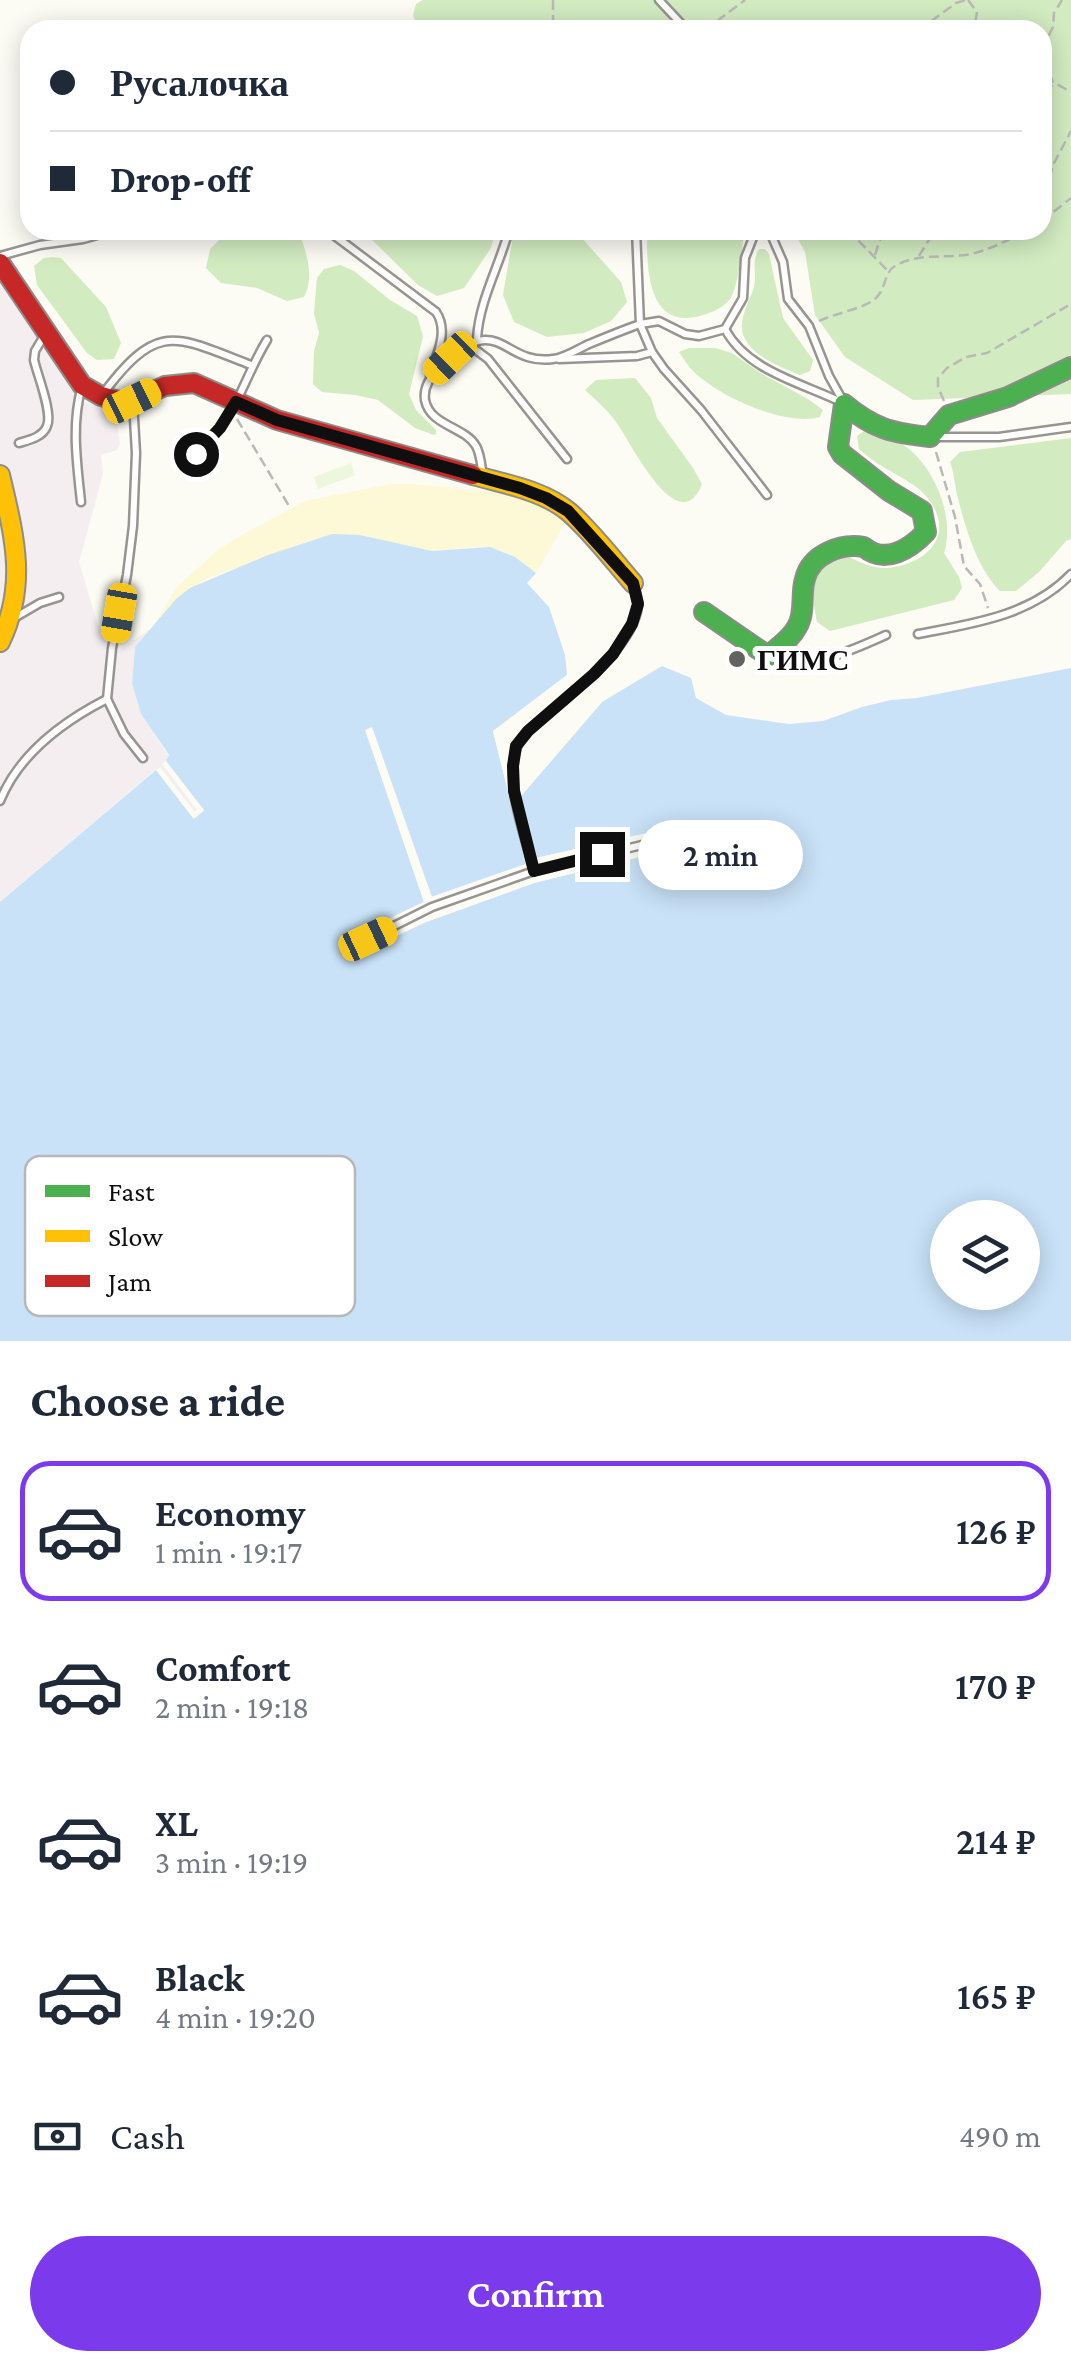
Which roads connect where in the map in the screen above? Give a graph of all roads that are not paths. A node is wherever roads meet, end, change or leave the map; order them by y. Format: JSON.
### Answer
{"nodes":[{"id":1,"x":659,"y":0,"type":"edge"},
{"id":2,"x":678,"y":20,"type":"edge"},
{"id":3,"x":76,"y":240,"type":"edge"},
{"id":4,"x":340,"y":240,"type":"edge"},
{"id":5,"x":506,"y":240,"type":"edge"},
{"id":6,"x":636,"y":240,"type":"edge"},
{"id":7,"x":752,"y":240,"type":"edge"},
{"id":8,"x":774,"y":240,"type":"edge"},
{"id":9,"x":0,"y":256,"type":"edge"},
{"id":10,"x":0,"y":264,"type":"edge"},
{"id":11,"x":640,"y":324,"type":"junction"},
{"id":12,"x":725,"y":329,"type":"junction"},
{"id":13,"x":46,"y":333,"type":"junction"},
{"id":14,"x":477,"y":339,"type":"junction"},
{"id":15,"x":266,"y":340,"type":"dead end"},
{"id":16,"x":468,"y":344,"type":"junction"},
{"id":17,"x":652,"y":352,"type":"junction"},
{"id":18,"x":553,"y":359,"type":"junction"},
{"id":19,"x":251,"y":365,"type":"junction"},
{"id":20,"x":1071,"y":367,"type":"edge"},
{"id":21,"x":430,"y":378,"type":"junction"},
{"id":22,"x":82,"y":385,"type":"junction"},
{"id":23,"x":101,"y":396,"type":"junction"},
{"id":24,"x":132,"y":401,"type":"junction"},
{"id":25,"x":844,"y":404,"type":"junction"},
{"id":26,"x":234,"y":406,"type":"junction"},
{"id":27,"x":1071,"y":427,"type":"edge"},
{"id":28,"x":930,"y":437,"type":"junction"},
{"id":29,"x":19,"y":443,"type":"dead end"},
{"id":30,"x":196,"y":454,"type":"dead end"},
{"id":31,"x":567,"y":459,"type":"dead end"},
{"id":32,"x":0,"y":475,"type":"edge"},
{"id":33,"x":483,"y":477,"type":"junction"},
{"id":34,"x":767,"y":496,"type":"dead end"},
{"id":35,"x":81,"y":502,"type":"dead end"},
{"id":36,"x":4,"y":519,"type":"edge"},
{"id":37,"x":1069,"y":579,"type":"edge"},
{"id":38,"x":633,"y":583,"type":"joint"},
{"id":39,"x":59,"y":597,"type":"dead end"},
{"id":40,"x":704,"y":612,"type":"dead end"},
{"id":41,"x":10,"y":620,"type":"junction"},
{"id":42,"x":918,"y":634,"type":"dead end"},
{"id":43,"x":886,"y":635,"type":"dead end"},
{"id":44,"x":0,"y":642,"type":"edge"},
{"id":45,"x":768,"y":656,"type":"junction"},
{"id":46,"x":107,"y":698,"type":"junction"},
{"id":47,"x":143,"y":758,"type":"dead end"},
{"id":48,"x":0,"y":801,"type":"edge"},
{"id":49,"x":672,"y":838,"type":"dead end"},
{"id":50,"x":534,"y":871,"type":"junction"},
{"id":51,"x":368,"y":939,"type":"dead end"}],
"edges":[{"from":1,"to":2,"type":"lane"},
{"from":3,"to":9,"type":"lane"},
{"from":4,"to":21,"type":"lane"},
{"from":5,"to":14,"type":"lane"},
{"from":6,"to":11,"type":"lane"},
{"from":7,"to":12,"type":"lane"},
{"from":8,"to":25,"type":"lane"},
{"from":10,"to":13,"type":"street"},
{"from":11,"to":12,"type":"lane"},
{"from":11,"to":17,"type":"lane"},
{"from":11,"to":18,"type":"lane"},
{"from":12,"to":25,"type":"lane"},
{"from":13,"to":22,"type":"street"},
{"from":13,"to":29,"type":"lane"},
{"from":14,"to":16,"type":"lane"},
{"from":14,"to":18,"type":"lane"},
{"from":15,"to":19,"type":"lane"},
{"from":16,"to":21,"type":"lane"},
{"from":16,"to":31,"type":"lane"},
{"from":17,"to":18,"type":"lane"},
{"from":17,"to":34,"type":"lane"},
{"from":19,"to":23,"type":"lane"},
{"from":19,"to":26,"type":"lane"},
{"from":20,"to":28,"type":"street"},
{"from":21,"to":33,"type":"lane"},
{"from":22,"to":23,"type":"street"},
{"from":22,"to":35,"type":"lane"},
{"from":23,"to":24,"type":"street"},
{"from":24,"to":26,"type":"street"},
{"from":24,"to":46,"type":"lane"},
{"from":25,"to":28,"type":"street"},
{"from":25,"to":45,"type":"street"},
{"from":26,"to":30,"type":"lane"},
{"from":26,"to":33,"type":"street"},
{"from":27,"to":28,"type":"lane"},
{"from":32,"to":36,"type":"street"},
{"from":33,"to":38,"type":"street"},
{"from":36,"to":41,"type":"street"},
{"from":37,"to":42,"type":"lane"},
{"from":38,"to":50,"type":"lane"},
{"from":39,"to":41,"type":"lane"},
{"from":40,"to":45,"type":"street"},
{"from":41,"to":44,"type":"street"},
{"from":43,"to":45,"type":"lane"},
{"from":46,"to":47,"type":"lane"},
{"from":46,"to":48,"type":"lane"},
{"from":49,"to":50,"type":"lane"},
{"from":50,"to":51,"type":"lane"}]}
